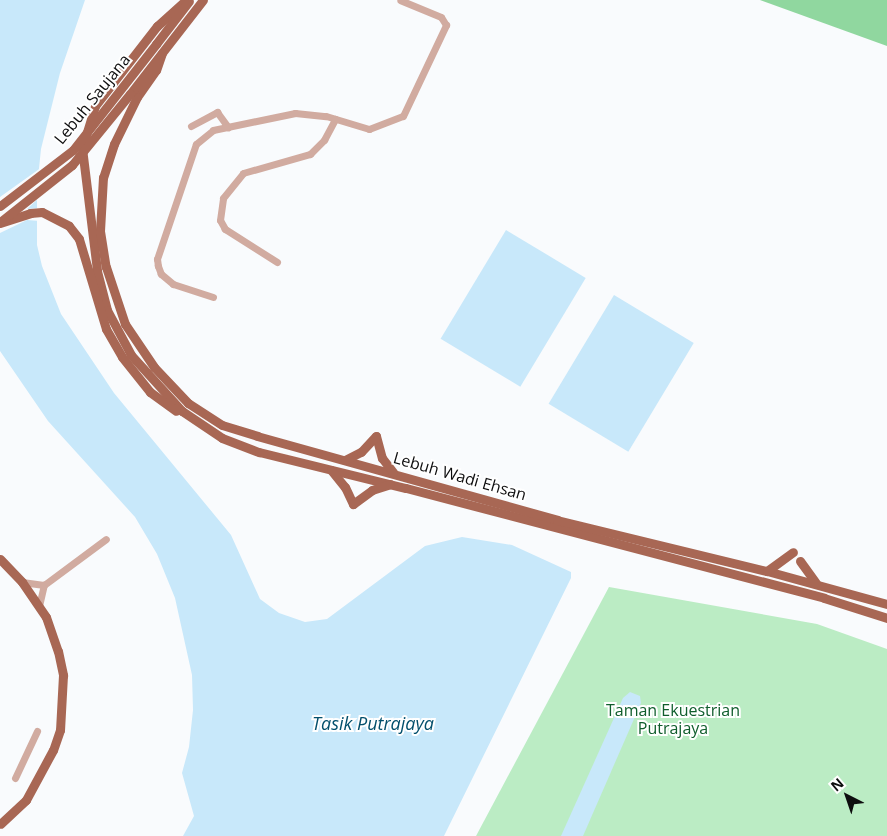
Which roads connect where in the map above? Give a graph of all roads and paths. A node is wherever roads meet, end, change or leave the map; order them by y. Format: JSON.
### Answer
{"nodes":[{"id":1,"x":186,"y":0,"type":"edge"},
{"id":2,"x":190,"y":0,"type":"edge"},
{"id":3,"x":203,"y":0,"type":"edge"},
{"id":4,"x":400,"y":0,"type":"edge"},
{"id":5,"x":134,"y":96,"type":"junction"},
{"id":6,"x":335,"y":119,"type":"junction"},
{"id":7,"x":191,"y":126,"type":"dead end"},
{"id":8,"x":228,"y":127,"type":"junction"},
{"id":9,"x":0,"y":206,"type":"edge"},
{"id":10,"x":0,"y":223,"type":"edge"},
{"id":11,"x":277,"y":262,"type":"dead end"},
{"id":12,"x":213,"y":297,"type":"dead end"},
{"id":13,"x":187,"y":414,"type":"junction"},
{"id":14,"x":345,"y":460,"type":"junction"},
{"id":15,"x":331,"y":470,"type":"junction"},
{"id":16,"x":393,"y":472,"type":"junction"},
{"id":17,"x":390,"y":484,"type":"junction"},
{"id":18,"x":106,"y":539,"type":"dead end"},
{"id":19,"x":793,"y":552,"type":"dead end"},
{"id":20,"x":0,"y":559,"type":"edge"},
{"id":21,"x":800,"y":562,"type":"dead end"},
{"id":22,"x":767,"y":571,"type":"junction"},
{"id":23,"x":22,"y":582,"type":"junction"},
{"id":24,"x":817,"y":584,"type":"junction"},
{"id":25,"x":44,"y":585,"type":"junction"},
{"id":26,"x":887,"y":604,"type":"edge"},
{"id":27,"x":39,"y":606,"type":"junction"},
{"id":28,"x":887,"y":618,"type":"edge"},
{"id":29,"x":37,"y":731,"type":"dead end"},
{"id":30,"x":15,"y":778,"type":"dead end"},
{"id":31,"x":0,"y":824,"type":"edge"}],
"edges":[{"from":1,"to":13,"type":"main road"},
{"from":2,"to":9,"type":"main road","name":"Lebuh Saujana","bridge":true},
{"from":3,"to":5,"type":"main road"},
{"from":4,"to":6,"type":"street"},
{"from":5,"to":10,"type":"main road","name":"Lebuh Saujana","bridge":true},
{"from":5,"to":14,"type":"main road","name":"Lebuh Wadi Ehsan"},
{"from":6,"to":8,"type":"street"},
{"from":6,"to":11,"type":"street"},
{"from":7,"to":8,"type":"street"},
{"from":8,"to":12,"type":"street"},
{"from":10,"to":13,"type":"main road"},
{"from":13,"to":15,"type":"main road","name":"Lebuh Wadi Ehsan"},
{"from":14,"to":16,"type":"main road","name":"Lebuh Wadi Ehsan"},
{"from":14,"to":16,"type":"main road"},
{"from":15,"to":17,"type":"main road","name":"Lebuh Wadi Ehsan"},
{"from":15,"to":17,"type":"main road"},
{"from":16,"to":22,"type":"main road","name":"Lebuh Wadi Ehsan"},
{"from":17,"to":28,"type":"main road","name":"Lebuh Wadi Ehsan"},
{"from":18,"to":25,"type":"street"},
{"from":19,"to":22,"type":"main road"},
{"from":20,"to":23,"type":"main road"},
{"from":21,"to":24,"type":"main road"},
{"from":22,"to":24,"type":"main road","name":"Lebuh Wadi Ehsan"},
{"from":23,"to":25,"type":"street"},
{"from":23,"to":27,"type":"main road"},
{"from":24,"to":26,"type":"main road","name":"Lebuh Wadi Ehsan"},
{"from":25,"to":27,"type":"street"},
{"from":27,"to":31,"type":"main road"},
{"from":29,"to":30,"type":"street"}]}
